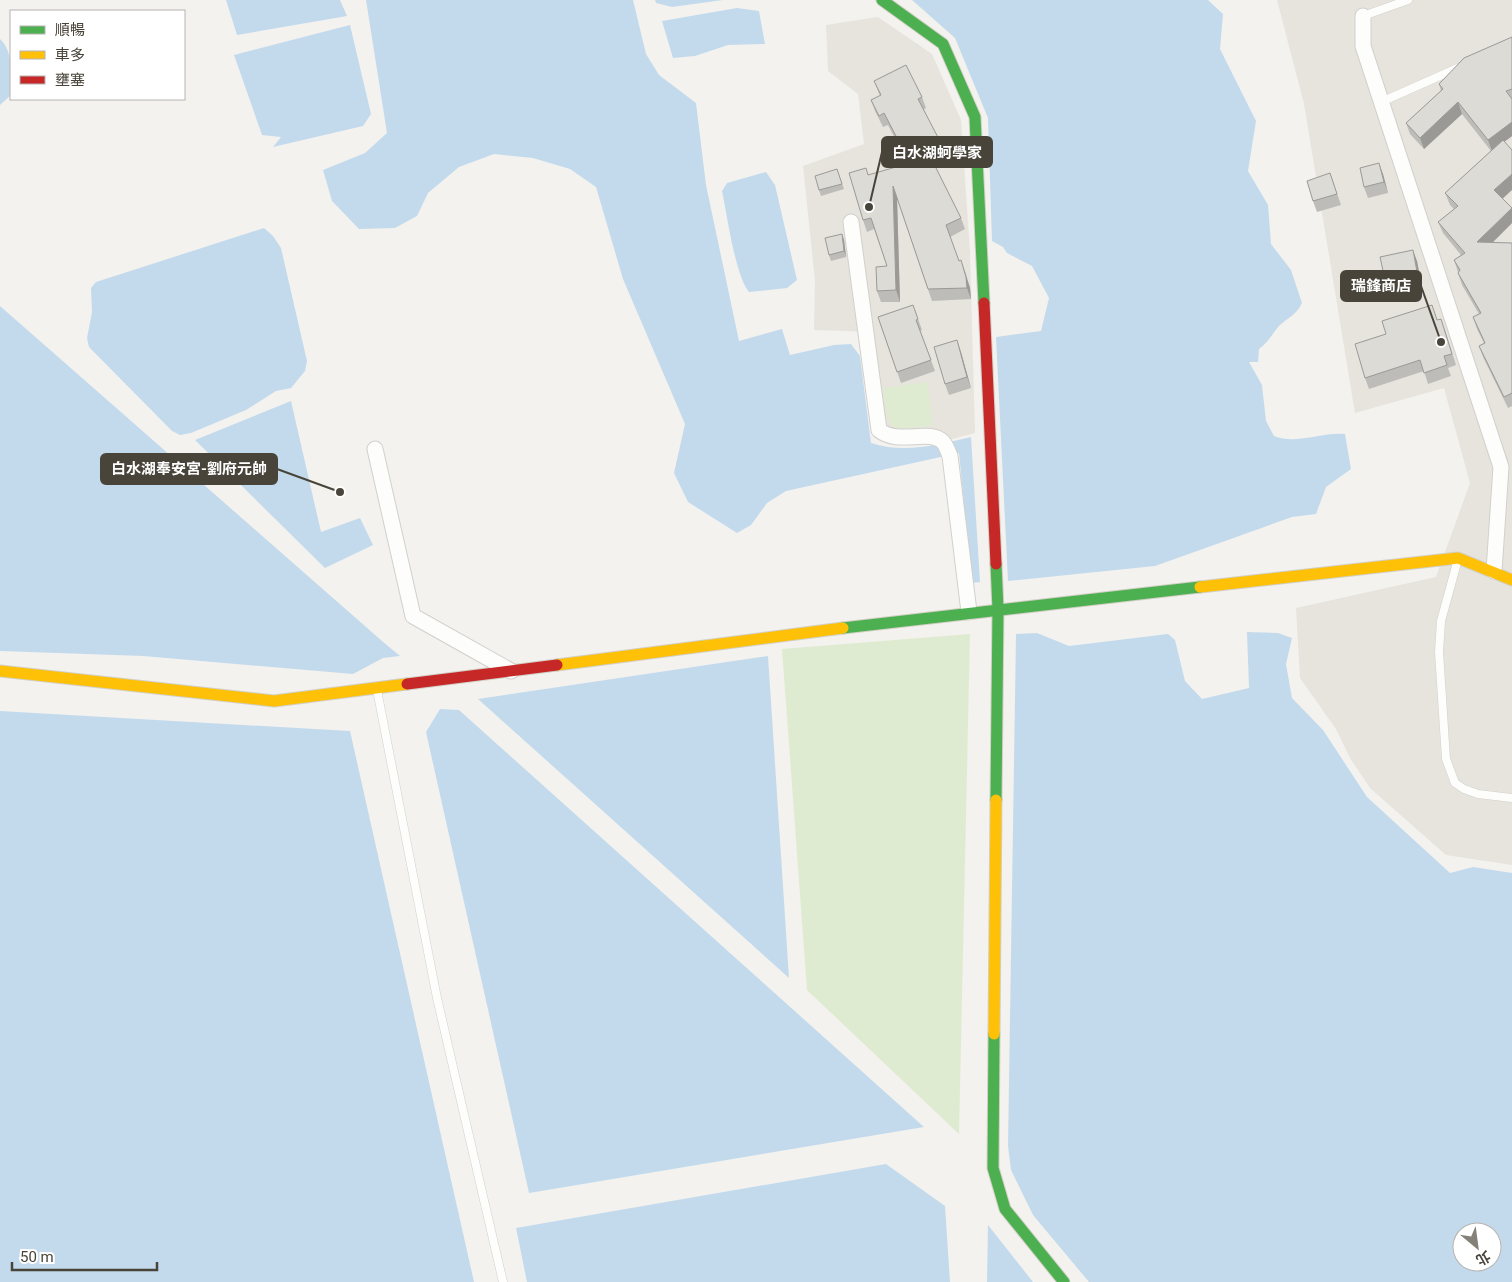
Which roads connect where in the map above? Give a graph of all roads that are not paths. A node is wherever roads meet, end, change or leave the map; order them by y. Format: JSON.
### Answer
{"nodes":[{"id":1,"x":882,"y":0,"type":"edge"},
{"id":2,"x":1408,"y":0,"type":"edge"},
{"id":3,"x":1363,"y":16,"type":"joint"},
{"id":4,"x":1468,"y":63,"type":"edge"},
{"id":5,"x":1381,"y":102,"type":"junction"},
{"id":6,"x":851,"y":222,"type":"dead end"},
{"id":7,"x":375,"y":449,"type":"dead end"},
{"id":8,"x":1458,"y":558,"type":"junction"},
{"id":9,"x":1494,"y":571,"type":"junction"},
{"id":10,"x":1512,"y":580,"type":"edge"},
{"id":11,"x":998,"y":609,"type":"junction"},
{"id":12,"x":969,"y":612,"type":"junction"},
{"id":13,"x":0,"y":671,"type":"edge"},
{"id":14,"x":511,"y":671,"type":"junction"},
{"id":15,"x":377,"y":688,"type":"junction"},
{"id":16,"x":1512,"y":798,"type":"edge"},
{"id":17,"x":503,"y":1282,"type":"edge"},
{"id":18,"x":1064,"y":1282,"type":"edge"}],
"edges":[{"from":1,"to":11,"type":"street"},
{"from":2,"to":3,"type":"lane"},
{"from":3,"to":5,"type":"street"},
{"from":4,"to":5,"type":"lane"},
{"from":5,"to":9,"type":"street"},
{"from":6,"to":12,"type":"street"},
{"from":7,"to":14,"type":"street"},
{"from":8,"to":9,"type":"street"},
{"from":8,"to":11,"type":"street"},
{"from":8,"to":16,"type":"lane"},
{"from":9,"to":10,"type":"street"},
{"from":11,"to":12,"type":"street"},
{"from":11,"to":18,"type":"street"},
{"from":12,"to":14,"type":"street"},
{"from":13,"to":15,"type":"street"},
{"from":14,"to":15,"type":"street"},
{"from":15,"to":17,"type":"lane"}]}
